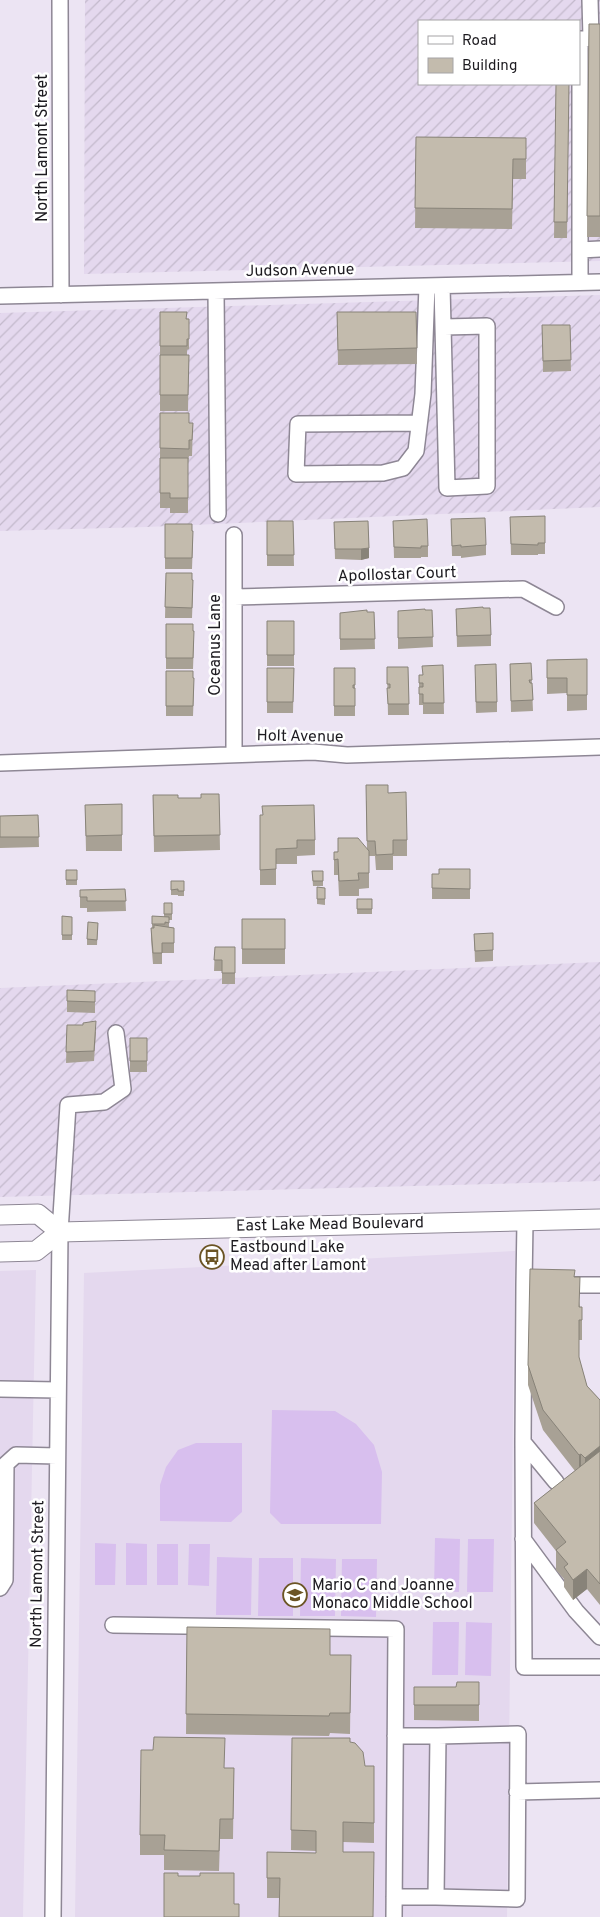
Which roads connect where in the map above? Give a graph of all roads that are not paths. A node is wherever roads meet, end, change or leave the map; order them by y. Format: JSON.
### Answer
{"nodes":[{"id":1,"x":60,"y":0,"type":"edge"},
{"id":2,"x":590,"y":0,"type":"edge"},
{"id":3,"x":595,"y":38,"type":"edge"},
{"id":4,"x":600,"y":249,"type":"edge"},
{"id":5,"x":580,"y":250,"type":"junction"},
{"id":6,"x":580,"y":282,"type":"junction"},
{"id":7,"x":600,"y":282,"type":"edge"},
{"id":8,"x":426,"y":286,"type":"junction"},
{"id":9,"x":442,"y":286,"type":"junction"},
{"id":10,"x":216,"y":291,"type":"junction"},
{"id":11,"x":61,"y":295,"type":"junction"},
{"id":12,"x":0,"y":296,"type":"edge"},
{"id":13,"x":444,"y":327,"type":"junction"},
{"id":14,"x":419,"y":423,"type":"junction"},
{"id":15,"x":218,"y":514,"type":"dead end"},
{"id":16,"x":234,"y":535,"type":"dead end"},
{"id":17,"x":234,"y":597,"type":"junction"},
{"id":18,"x":556,"y":608,"type":"dead end"},
{"id":19,"x":600,"y":748,"type":"edge"},
{"id":20,"x":234,"y":754,"type":"junction"},
{"id":21,"x":0,"y":763,"type":"edge"},
{"id":22,"x":116,"y":1033,"type":"dead end"},
{"id":23,"x":0,"y":1215,"type":"edge"},
{"id":24,"x":600,"y":1219,"type":"edge"},
{"id":25,"x":525,"y":1221,"type":"junction"},
{"id":26,"x":60,"y":1232,"type":"junction"},
{"id":27,"x":0,"y":1252,"type":"edge"},
{"id":28,"x":524,"y":1284,"type":"junction"},
{"id":29,"x":600,"y":1285,"type":"edge"},
{"id":30,"x":0,"y":1389,"type":"edge"},
{"id":31,"x":58,"y":1390,"type":"junction"},
{"id":32,"x":523,"y":1442,"type":"junction"},
{"id":33,"x":57,"y":1456,"type":"junction"},
{"id":34,"x":556,"y":1482,"type":"dead end"},
{"id":35,"x":523,"y":1540,"type":"junction"},
{"id":36,"x":0,"y":1588,"type":"edge"},
{"id":37,"x":113,"y":1625,"type":"dead end"},
{"id":38,"x":600,"y":1637,"type":"edge"},
{"id":39,"x":600,"y":1667,"type":"edge"},
{"id":40,"x":395,"y":1736,"type":"junction"},
{"id":41,"x":438,"y":1736,"type":"junction"},
{"id":42,"x":600,"y":1790,"type":"edge"},
{"id":43,"x":517,"y":1792,"type":"junction"},
{"id":44,"x":394,"y":1897,"type":"junction"},
{"id":45,"x":436,"y":1897,"type":"junction"},
{"id":46,"x":52,"y":1917,"type":"edge"},
{"id":47,"x":394,"y":1917,"type":"edge"}],
"edges":[{"from":1,"to":11,"type":"street","name":"North Lamont Street"},
{"from":2,"to":3,"type":"street"},
{"from":3,"to":5,"type":"street"},
{"from":4,"to":5,"type":"street"},
{"from":5,"to":6,"type":"street"},
{"from":6,"to":7,"type":"street","name":"Judson Avenue"},
{"from":6,"to":9,"type":"street","name":"Judson Avenue"},
{"from":8,"to":9,"type":"street","name":"Judson Avenue"},
{"from":8,"to":10,"type":"street","name":"Judson Avenue"},
{"from":8,"to":14,"type":"street"},
{"from":9,"to":13,"type":"street"},
{"from":10,"to":11,"type":"street","name":"Judson Avenue"},
{"from":10,"to":15,"type":"street"},
{"from":11,"to":12,"type":"street","name":"Judson Avenue"},
{"from":13,"to":13,"type":"street"},
{"from":14,"to":14,"type":"street"},
{"from":16,"to":17,"type":"street","name":"Oceanus Lane"},
{"from":17,"to":18,"type":"street","name":"Apollostar Court"},
{"from":17,"to":20,"type":"street","name":"Oceanus Lane"},
{"from":19,"to":20,"type":"street","name":"Holt Avenue"},
{"from":20,"to":21,"type":"street","name":"Holt Avenue"},
{"from":22,"to":26,"type":"street","name":"North Lamont Street"},
{"from":23,"to":26,"type":"main road"},
{"from":24,"to":25,"type":"main road","name":"East Lake Mead Boulevard"},
{"from":25,"to":26,"type":"main road","name":"East Lake Mead Boulevard"},
{"from":25,"to":28,"type":"street"},
{"from":26,"to":27,"type":"main road"},
{"from":26,"to":31,"type":"street","name":"North Lamont Street"},
{"from":28,"to":29,"type":"street"},
{"from":28,"to":32,"type":"street"},
{"from":30,"to":31,"type":"street"},
{"from":31,"to":33,"type":"street","name":"North Lamont Street"},
{"from":32,"to":34,"type":"street"},
{"from":32,"to":35,"type":"street"},
{"from":33,"to":36,"type":"street"},
{"from":33,"to":46,"type":"street","name":"North Lamont Street"},
{"from":35,"to":38,"type":"street"},
{"from":35,"to":39,"type":"street"},
{"from":37,"to":40,"type":"street"},
{"from":40,"to":41,"type":"street"},
{"from":40,"to":44,"type":"street"},
{"from":41,"to":43,"type":"street"},
{"from":41,"to":45,"type":"street"},
{"from":42,"to":43,"type":"street"},
{"from":43,"to":45,"type":"street"},
{"from":44,"to":45,"type":"street"},
{"from":44,"to":47,"type":"street"}]}
